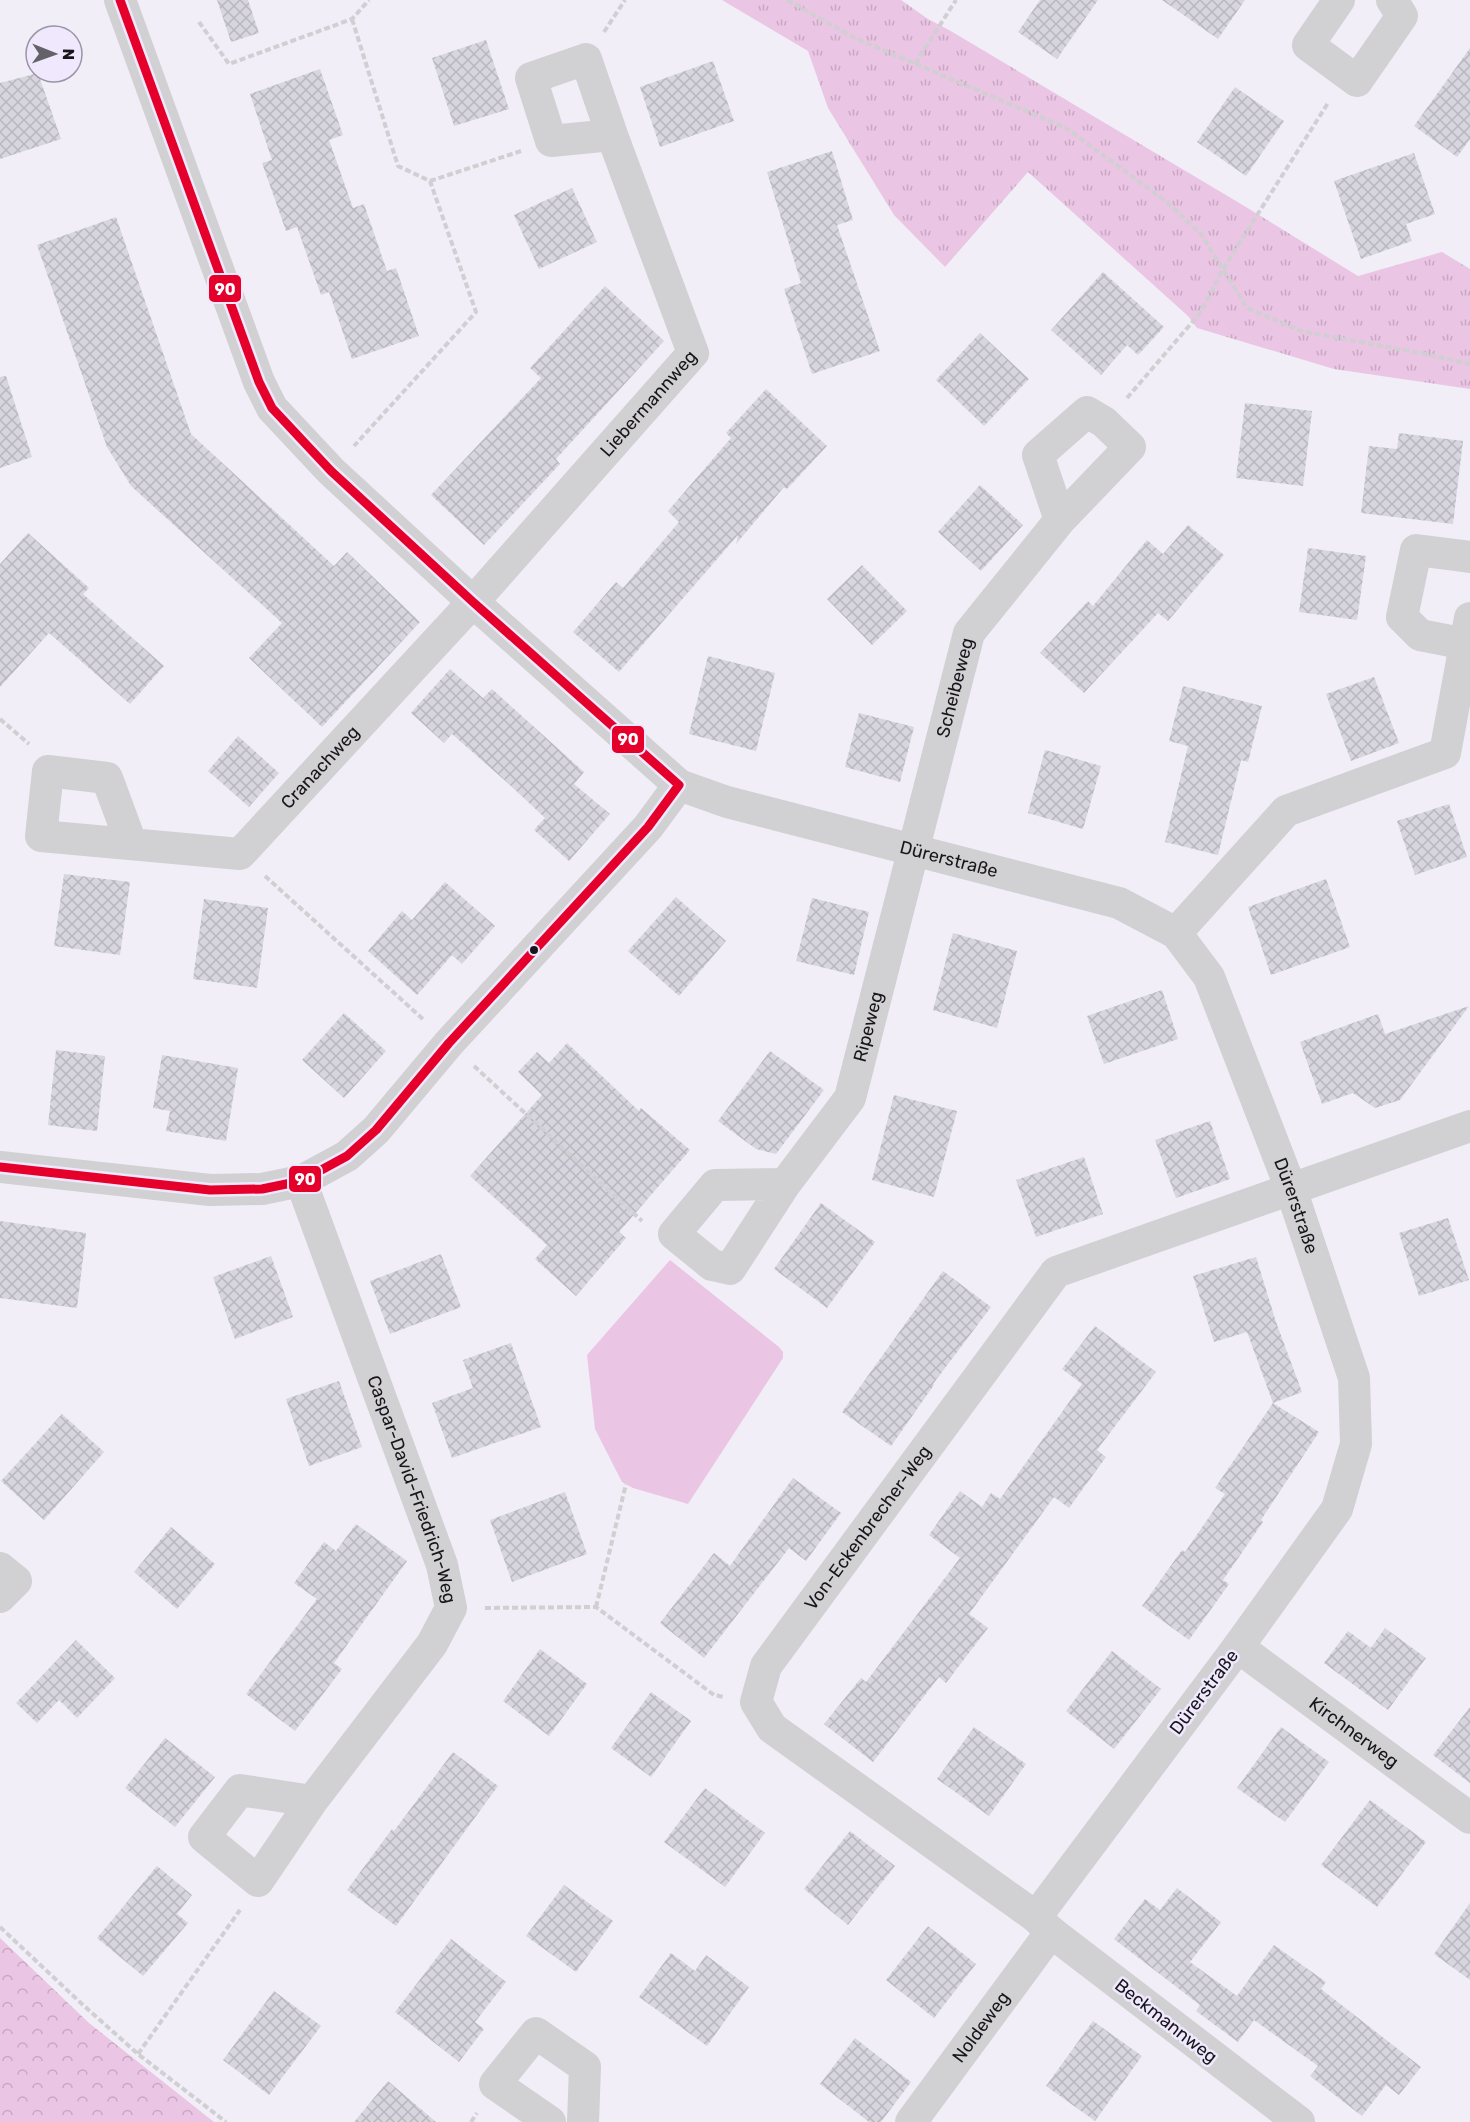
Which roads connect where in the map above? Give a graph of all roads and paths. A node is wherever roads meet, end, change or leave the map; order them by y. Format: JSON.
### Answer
{"nodes":[{"id":1,"x":120,"y":0,"type":"edge"},
{"id":2,"x":369,"y":0,"type":"edge"},
{"id":3,"x":787,"y":0,"type":"edge"},
{"id":4,"x":956,"y":0,"type":"edge"},
{"id":5,"x":1339,"y":0,"type":"edge"},
{"id":6,"x":1392,"y":0,"type":"edge"},
{"id":7,"x":352,"y":19,"type":"junction"},
{"id":8,"x":199,"y":22,"type":"dead end"},
{"id":9,"x":915,"y":64,"type":"junction"},
{"id":10,"x":1357,"y":81,"type":"junction"},
{"id":11,"x":612,"y":135,"type":"junction"},
{"id":12,"x":551,"y":141,"type":"junction"},
{"id":13,"x":430,"y":181,"type":"junction"},
{"id":14,"x":1223,"y":269,"type":"junction"},
{"id":15,"x":1470,"y":364,"type":"edge"},
{"id":16,"x":1104,"y":422,"type":"junction"},
{"id":17,"x":331,"y":471,"type":"junction"},
{"id":18,"x":1060,"y":520,"type":"junction"},
{"id":19,"x":1470,"y":557,"type":"edge"},
{"id":20,"x":473,"y":602,"type":"junction"},
{"id":21,"x":1468,"y":631,"type":"edge"},
{"id":22,"x":679,"y":785,"type":"junction"},
{"id":23,"x":131,"y":843,"type":"dead end"},
{"id":24,"x":914,"y":849,"type":"junction"},
{"id":25,"x":1176,"y":933,"type":"junction"},
{"id":26,"x":1470,"y":1126,"type":"edge"},
{"id":27,"x":0,"y":1167,"type":"edge"},
{"id":28,"x":301,"y":1181,"type":"junction"},
{"id":29,"x":785,"y":1184,"type":"dead end"},
{"id":30,"x":1290,"y":1189,"type":"junction"},
{"id":31,"x":626,"y":1484,"type":"dead end"},
{"id":32,"x":0,"y":1568,"type":"edge"},
{"id":33,"x":0,"y":1597,"type":"edge"},
{"id":34,"x":596,"y":1607,"type":"junction"},
{"id":35,"x":451,"y":1608,"type":"junction"},
{"id":36,"x":1238,"y":1647,"type":"junction"},
{"id":37,"x":756,"y":1702,"type":"junction"},
{"id":38,"x":312,"y":1801,"type":"junction"},
{"id":39,"x":1470,"y":1818,"type":"edge"},
{"id":40,"x":258,"y":1881,"type":"junction"},
{"id":41,"x":1043,"y":1924,"type":"junction"},
{"id":42,"x":0,"y":1927,"type":"edge"},
{"id":43,"x":138,"y":2054,"type":"junction"},
{"id":44,"x":226,"y":2122,"type":"edge"},
{"id":45,"x":550,"y":2122,"type":"edge"},
{"id":46,"x":583,"y":2122,"type":"edge"},
{"id":47,"x":911,"y":2122,"type":"edge"},
{"id":48,"x":1299,"y":2122,"type":"edge"}],
"edges":[{"from":1,"to":17,"type":"street"},
{"from":2,"to":7,"type":"path"},
{"from":3,"to":9,"type":"path"},
{"from":4,"to":9,"type":"path"},
{"from":5,"to":10,"type":"street"},
{"from":6,"to":10,"type":"street"},
{"from":7,"to":8,"type":"path"},
{"from":7,"to":13,"type":"path"},
{"from":9,"to":14,"type":"path"},
{"from":10,"to":14,"type":"path"},
{"from":11,"to":12,"type":"street"},
{"from":11,"to":12,"type":"street","name":"Liebermannweg"},
{"from":11,"to":20,"type":"street","name":"Liebermannweg"},
{"from":12,"to":13,"type":"path"},
{"from":13,"to":17,"type":"path"},
{"from":14,"to":15,"type":"path"},
{"from":14,"to":16,"type":"path"},
{"from":16,"to":18,"type":"street","name":"Scheibeweg"},
{"from":16,"to":18,"type":"street"},
{"from":17,"to":20,"type":"street"},
{"from":18,"to":24,"type":"street","name":"Scheibeweg"},
{"from":19,"to":21,"type":"street"},
{"from":20,"to":22,"type":"street"},
{"from":20,"to":23,"type":"street","name":"Cranachweg"},
{"from":21,"to":25,"type":"street"},
{"from":22,"to":24,"type":"street","name":"Dürerstraße"},
{"from":22,"to":28,"type":"street"},
{"from":24,"to":25,"type":"street","name":"Dürerstraße"},
{"from":24,"to":29,"type":"street","name":"Ripeweg"},
{"from":25,"to":30,"type":"street","name":"Dürerstraße"},
{"from":26,"to":30,"type":"street","name":"Von-Eckenbrecher-Weg"},
{"from":27,"to":28,"type":"street"},
{"from":28,"to":35,"type":"street","name":"Caspar-David-Friedrich-Weg"},
{"from":30,"to":36,"type":"street","name":"Dürerstraße"},
{"from":30,"to":37,"type":"street","name":"Von-Eckenbrecher-Weg"},
{"from":31,"to":34,"type":"path"},
{"from":32,"to":33,"type":"street"},
{"from":34,"to":35,"type":"path"},
{"from":34,"to":37,"type":"path"},
{"from":35,"to":38,"type":"street","name":"Caspar-David-Friedrich-Weg"},
{"from":36,"to":39,"type":"street","name":"Kirchnerweg"},
{"from":36,"to":41,"type":"street","name":"Dürerstraße"},
{"from":37,"to":41,"type":"street"},
{"from":38,"to":40,"type":"street","name":"Caspar-David-Friedrich-Weg"},
{"from":38,"to":40,"type":"street"},
{"from":40,"to":43,"type":"path"},
{"from":41,"to":47,"type":"street","name":"Noldeweg"},
{"from":41,"to":48,"type":"street","name":"Beckmannweg"},
{"from":42,"to":43,"type":"path"},
{"from":43,"to":44,"type":"path"},
{"from":45,"to":46,"type":"street"}]}
